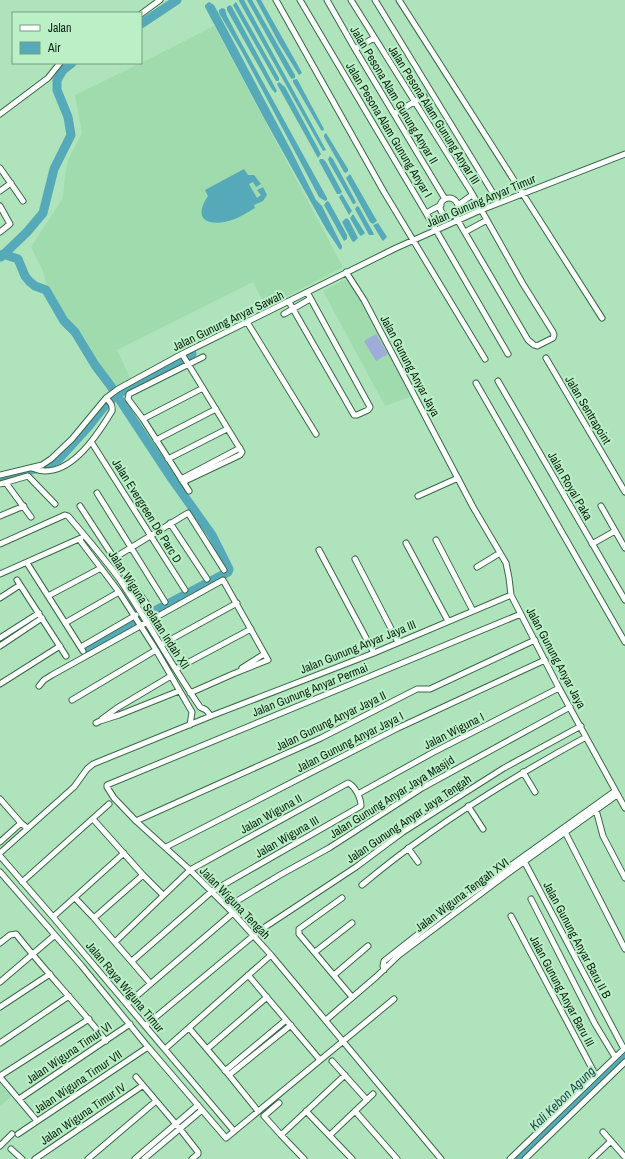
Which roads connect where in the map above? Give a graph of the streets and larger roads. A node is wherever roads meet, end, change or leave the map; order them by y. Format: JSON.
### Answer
{"nodes":[{"id":1,"x":160,"y":0,"type":"edge"},
{"id":2,"x":276,"y":0,"type":"edge"},
{"id":3,"x":300,"y":0,"type":"edge"},
{"id":4,"x":328,"y":0,"type":"edge"},
{"id":5,"x":352,"y":0,"type":"edge"},
{"id":6,"x":375,"y":0,"type":"edge"},
{"id":7,"x":399,"y":0,"type":"edge"},
{"id":8,"x":142,"y":13,"type":"edge"},
{"id":9,"x":374,"y":38,"type":"junction"},
{"id":10,"x":355,"y":49,"type":"junction"},
{"id":11,"x":59,"y":64,"type":"edge"},
{"id":12,"x":424,"y":96,"type":"dead end"},
{"id":13,"x":415,"y":102,"type":"junction"},
{"id":14,"x":0,"y":114,"type":"edge"},
{"id":15,"x":394,"y":114,"type":"junction"},
{"id":16,"x":625,"y":154,"type":"edge"},
{"id":17,"x":0,"y":168,"type":"edge"},
{"id":18,"x":11,"y":183,"type":"junction"},
{"id":19,"x":0,"y":191,"type":"edge"},
{"id":20,"x":522,"y":194,"type":"junction"},
{"id":21,"x":472,"y":195,"type":"junction"},
{"id":22,"x":444,"y":199,"type":"junction"},
{"id":23,"x":23,"y":201,"type":"dead end"},
{"id":24,"x":499,"y":203,"type":"junction"},
{"id":25,"x":441,"y":205,"type":"junction"},
{"id":26,"x":458,"y":205,"type":"junction"},
{"id":27,"x":0,"y":206,"type":"edge"},
{"id":28,"x":481,"y":210,"type":"junction"},
{"id":29,"x":426,"y":213,"type":"junction"},
{"id":30,"x":454,"y":214,"type":"junction"},
{"id":31,"x":458,"y":220,"type":"junction"},
{"id":32,"x":487,"y":220,"type":"junction"},
{"id":33,"x":436,"y":230,"type":"junction"},
{"id":34,"x":0,"y":232,"type":"edge"},
{"id":35,"x":465,"y":232,"type":"junction"},
{"id":36,"x":413,"y":240,"type":"junction"},
{"id":37,"x":346,"y":272,"type":"junction"},
{"id":38,"x":307,"y":292,"type":"junction"},
{"id":39,"x":310,"y":299,"type":"junction"},
{"id":40,"x":289,"y":302,"type":"junction"},
{"id":41,"x":293,"y":309,"type":"junction"},
{"id":42,"x":284,"y":314,"type":"dead end"},
{"id":43,"x":602,"y":318,"type":"dead end"},
{"id":44,"x":247,"y":322,"type":"junction"},
{"id":45,"x":508,"y":354,"type":"dead end"},
{"id":46,"x":182,"y":355,"type":"junction"},
{"id":47,"x":203,"y":357,"type":"dead end"},
{"id":48,"x":546,"y":358,"type":"dead end"},
{"id":49,"x":485,"y":359,"type":"dead end"},
{"id":50,"x":188,"y":364,"type":"junction"},
{"id":51,"x":498,"y":381,"type":"dead end"},
{"id":52,"x":476,"y":383,"type":"dead end"},
{"id":53,"x":203,"y":388,"type":"junction"},
{"id":54,"x":108,"y":400,"type":"junction"},
{"id":55,"x":216,"y":409,"type":"junction"},
{"id":56,"x":143,"y":419,"type":"junction"},
{"id":57,"x":227,"y":429,"type":"junction"},
{"id":58,"x":316,"y":434,"type":"dead end"},
{"id":59,"x":156,"y":440,"type":"junction"},
{"id":60,"x":92,"y":442,"type":"junction"},
{"id":61,"x":168,"y":459,"type":"junction"},
{"id":62,"x":33,"y":468,"type":"junction"},
{"id":63,"x":0,"y":475,"type":"edge"},
{"id":64,"x":458,"y":478,"type":"junction"},
{"id":65,"x":182,"y":480,"type":"junction"},
{"id":66,"x":6,"y":483,"type":"junction"},
{"id":67,"x":0,"y":484,"type":"edge"},
{"id":68,"x":189,"y":491,"type":"dead end"},
{"id":69,"x":625,"y":492,"type":"edge"},
{"id":70,"x":97,"y":493,"type":"dead end"},
{"id":71,"x":418,"y":496,"type":"dead end"},
{"id":72,"x":55,"y":504,"type":"dead end"},
{"id":73,"x":24,"y":506,"type":"junction"},
{"id":74,"x":80,"y":506,"type":"dead end"},
{"id":75,"x":601,"y":506,"type":"dead end"},
{"id":76,"x":0,"y":516,"type":"edge"},
{"id":77,"x":32,"y":517,"type":"dead end"},
{"id":78,"x":170,"y":523,"type":"junction"},
{"id":79,"x":617,"y":534,"type":"junction"},
{"id":80,"x":151,"y":535,"type":"junction"},
{"id":81,"x":85,"y":536,"type":"junction"},
{"id":82,"x":79,"y":539,"type":"junction"},
{"id":83,"x":436,"y":540,"type":"dead end"},
{"id":84,"x":406,"y":543,"type":"dead end"},
{"id":85,"x":0,"y":544,"type":"edge"},
{"id":86,"x":592,"y":544,"type":"junction"},
{"id":87,"x":131,"y":547,"type":"junction"},
{"id":88,"x":625,"y":548,"type":"edge"},
{"id":89,"x":319,"y":550,"type":"dead end"},
{"id":90,"x":500,"y":553,"type":"junction"},
{"id":91,"x":114,"y":558,"type":"junction"},
{"id":92,"x":355,"y":559,"type":"dead end"},
{"id":93,"x":27,"y":564,"type":"junction"},
{"id":94,"x":476,"y":567,"type":"dead end"},
{"id":95,"x":102,"y":568,"type":"junction"},
{"id":96,"x":224,"y":570,"type":"dead end"},
{"id":97,"x":0,"y":574,"type":"edge"},
{"id":98,"x":207,"y":579,"type":"dead end"},
{"id":99,"x":185,"y":590,"type":"dead end"},
{"id":100,"x":119,"y":592,"type":"junction"},
{"id":101,"x":510,"y":595,"type":"junction"},
{"id":102,"x":48,"y":596,"type":"junction"},
{"id":103,"x":0,"y":598,"type":"edge"},
{"id":104,"x":625,"y":600,"type":"edge"},
{"id":105,"x":165,"y":602,"type":"dead end"},
{"id":106,"x":237,"y":603,"type":"junction"},
{"id":107,"x":149,"y":607,"type":"dead end"},
{"id":108,"x":473,"y":611,"type":"junction"},
{"id":109,"x":141,"y":613,"type":"junction"},
{"id":110,"x":521,"y":614,"type":"junction"},
{"id":111,"x":40,"y":616,"type":"junction"},
{"id":112,"x":135,"y":617,"type":"junction"},
{"id":113,"x":147,"y":621,"type":"junction"},
{"id":114,"x":448,"y":621,"type":"junction"},
{"id":115,"x":65,"y":623,"type":"junction"},
{"id":116,"x":141,"y":625,"type":"junction"},
{"id":117,"x":251,"y":629,"type":"junction"},
{"id":118,"x":0,"y":638,"type":"edge"},
{"id":119,"x":535,"y":640,"type":"junction"},
{"id":120,"x":398,"y":642,"type":"junction"},
{"id":121,"x":625,"y":642,"type":"edge"},
{"id":122,"x":161,"y":645,"type":"junction"},
{"id":123,"x":0,"y":646,"type":"edge"},
{"id":124,"x":60,"y":646,"type":"junction"},
{"id":125,"x":156,"y":650,"type":"junction"},
{"id":126,"x":374,"y":653,"type":"junction"},
{"id":127,"x":264,"y":654,"type":"junction"},
{"id":128,"x":66,"y":656,"type":"dead end"},
{"id":129,"x":545,"y":660,"type":"junction"},
{"id":130,"x":176,"y":669,"type":"junction"},
{"id":131,"x":233,"y":674,"type":"junction"},
{"id":132,"x":171,"y":676,"type":"junction"},
{"id":133,"x":0,"y":684,"type":"edge"},
{"id":134,"x":39,"y":686,"type":"dead end"},
{"id":135,"x":559,"y":688,"type":"junction"},
{"id":136,"x":180,"y":690,"type":"junction"},
{"id":137,"x":190,"y":693,"type":"junction"},
{"id":138,"x":72,"y":700,"type":"dead end"},
{"id":139,"x":200,"y":707,"type":"junction"},
{"id":140,"x":570,"y":707,"type":"junction"},
{"id":141,"x":192,"y":712,"type":"junction"},
{"id":142,"x":212,"y":716,"type":"junction"},
{"id":143,"x":190,"y":725,"type":"junction"},
{"id":144,"x":581,"y":726,"type":"junction"},
{"id":145,"x":586,"y":737,"type":"junction"},
{"id":146,"x":523,"y":772,"type":"junction"},
{"id":147,"x":107,"y":785,"type":"joint"},
{"id":148,"x":535,"y":792,"type":"dead end"},
{"id":149,"x":616,"y":793,"type":"junction"},
{"id":150,"x":358,"y":794,"type":"junction"},
{"id":151,"x":0,"y":799,"type":"edge"},
{"id":152,"x":108,"y":804,"type":"dead end"},
{"id":153,"x":468,"y":806,"type":"junction"},
{"id":154,"x":625,"y":808,"type":"edge"},
{"id":155,"x":596,"y":810,"type":"junction"},
{"id":156,"x":93,"y":819,"type":"junction"},
{"id":157,"x":136,"y":821,"type":"junction"},
{"id":158,"x":21,"y":823,"type":"junction"},
{"id":159,"x":27,"y":828,"type":"junction"},
{"id":160,"x":483,"y":829,"type":"dead end"},
{"id":161,"x":565,"y":832,"type":"junction"},
{"id":162,"x":0,"y":842,"type":"edge"},
{"id":163,"x":166,"y":847,"type":"junction"},
{"id":164,"x":408,"y":848,"type":"junction"},
{"id":165,"x":124,"y":854,"type":"junction"},
{"id":166,"x":0,"y":855,"type":"edge"},
{"id":167,"x":524,"y":861,"type":"junction"},
{"id":168,"x":418,"y":862,"type":"dead end"},
{"id":169,"x":190,"y":870,"type":"junction"},
{"id":170,"x":0,"y":872,"type":"edge"},
{"id":171,"x":143,"y":875,"type":"junction"},
{"id":172,"x":625,"y":878,"type":"edge"},
{"id":173,"x":24,"y":881,"type":"junction"},
{"id":174,"x":362,"y":885,"type":"dead end"},
{"id":175,"x":211,"y":892,"type":"junction"},
{"id":176,"x":163,"y":895,"type":"junction"},
{"id":177,"x":76,"y":898,"type":"junction"},
{"id":178,"x":342,"y":898,"type":"dead end"},
{"id":179,"x":531,"y":898,"type":"dead end"},
{"id":180,"x":226,"y":907,"type":"junction"},
{"id":181,"x":233,"y":913,"type":"junction"},
{"id":182,"x":511,"y":916,"type":"dead end"},
{"id":183,"x":53,"y":917,"type":"junction"},
{"id":184,"x":94,"y":918,"type":"junction"},
{"id":185,"x":352,"y":923,"type":"dead end"},
{"id":186,"x":55,"y":935,"type":"junction"},
{"id":187,"x":253,"y":935,"type":"junction"},
{"id":188,"x":115,"y":942,"type":"junction"},
{"id":189,"x":0,"y":943,"type":"edge"},
{"id":190,"x":368,"y":946,"type":"dead end"},
{"id":191,"x":625,"y":949,"type":"edge"},
{"id":192,"x":315,"y":952,"type":"junction"},
{"id":193,"x":32,"y":954,"type":"junction"},
{"id":194,"x":271,"y":955,"type":"junction"},
{"id":195,"x":88,"y":959,"type":"junction"},
{"id":196,"x":132,"y":961,"type":"junction"},
{"id":197,"x":81,"y":965,"type":"junction"},
{"id":198,"x":384,"y":970,"type":"junction"},
{"id":199,"x":50,"y":974,"type":"junction"},
{"id":200,"x":248,"y":975,"type":"junction"},
{"id":201,"x":334,"y":975,"type":"junction"},
{"id":202,"x":0,"y":982,"type":"edge"},
{"id":203,"x":150,"y":983,"type":"junction"},
{"id":204,"x":69,"y":996,"type":"junction"},
{"id":205,"x":352,"y":997,"type":"junction"},
{"id":206,"x":267,"y":998,"type":"junction"},
{"id":207,"x":394,"y":999,"type":"dead end"},
{"id":208,"x":127,"y":1004,"type":"junction"},
{"id":209,"x":0,"y":1007,"type":"edge"},
{"id":210,"x":89,"y":1019,"type":"junction"},
{"id":211,"x":286,"y":1020,"type":"junction"},
{"id":212,"x":326,"y":1020,"type":"junction"},
{"id":213,"x":130,"y":1024,"type":"junction"},
{"id":214,"x":291,"y":1025,"type":"junction"},
{"id":215,"x":145,"y":1026,"type":"junction"},
{"id":216,"x":189,"y":1028,"type":"junction"},
{"id":217,"x":106,"y":1041,"type":"junction"},
{"id":218,"x":343,"y":1042,"type":"junction"},
{"id":219,"x":0,"y":1043,"type":"edge"},
{"id":220,"x":148,"y":1047,"type":"junction"},
{"id":221,"x":625,"y":1048,"type":"edge"},
{"id":222,"x":165,"y":1049,"type":"junction"},
{"id":223,"x":207,"y":1050,"type":"junction"},
{"id":224,"x":616,"y":1057,"type":"junction"},
{"id":225,"x":320,"y":1060,"type":"junction"},
{"id":226,"x":332,"y":1061,"type":"dead end"},
{"id":227,"x":625,"y":1062,"type":"edge"},
{"id":228,"x":227,"y":1073,"type":"junction"},
{"id":229,"x":345,"y":1075,"type":"junction"},
{"id":230,"x":596,"y":1076,"type":"junction"},
{"id":231,"x":0,"y":1077,"type":"edge"},
{"id":232,"x":136,"y":1077,"type":"dead end"},
{"id":233,"x":142,"y":1086,"type":"junction"},
{"id":234,"x":373,"y":1094,"type":"dead end"},
{"id":235,"x":19,"y":1099,"type":"junction"},
{"id":236,"x":367,"y":1100,"type":"junction"},
{"id":237,"x":156,"y":1101,"type":"junction"},
{"id":238,"x":279,"y":1103,"type":"dead end"},
{"id":239,"x":198,"y":1105,"type":"junction"},
{"id":240,"x":202,"y":1110,"type":"junction"},
{"id":241,"x":306,"y":1110,"type":"junction"},
{"id":242,"x":258,"y":1111,"type":"junction"},
{"id":243,"x":355,"y":1111,"type":"junction"},
{"id":244,"x":37,"y":1121,"type":"junction"},
{"id":245,"x":176,"y":1124,"type":"junction"},
{"id":246,"x":180,"y":1129,"type":"junction"},
{"id":247,"x":234,"y":1131,"type":"junction"},
{"id":248,"x":603,"y":1132,"type":"dead end"},
{"id":249,"x":12,"y":1134,"type":"dead end"},
{"id":250,"x":18,"y":1134,"type":"dead end"},
{"id":251,"x":281,"y":1135,"type":"junction"},
{"id":252,"x":330,"y":1135,"type":"junction"},
{"id":253,"x":610,"y":1141,"type":"junction"},
{"id":254,"x":0,"y":1146,"type":"edge"},
{"id":255,"x":11,"y":1149,"type":"dead end"},
{"id":256,"x":20,"y":1157,"type":"edge"},
{"id":257,"x":625,"y":1157,"type":"edge"},
{"id":258,"x":35,"y":1159,"type":"edge"},
{"id":259,"x":88,"y":1159,"type":"edge"},
{"id":260,"x":135,"y":1159,"type":"edge"},
{"id":261,"x":144,"y":1159,"type":"edge"},
{"id":262,"x":192,"y":1159,"type":"edge"},
{"id":263,"x":304,"y":1159,"type":"edge"},
{"id":264,"x":352,"y":1159,"type":"edge"},
{"id":265,"x":397,"y":1159,"type":"edge"},
{"id":266,"x":441,"y":1159,"type":"edge"},
{"id":267,"x":510,"y":1159,"type":"edge"},
{"id":268,"x":525,"y":1159,"type":"edge"},
{"id":269,"x":592,"y":1159,"type":"edge"}],
"edges":[{"from":1,"to":8,"type":"street"},
{"from":2,"to":36,"type":"street"},
{"from":3,"to":29,"type":"street","name":"Jalan Pesona Alam Gunung Anyar I"},
{"from":4,"to":10,"type":"street","name":"Jalan Pesona Alam Gunung Anyar II"},
{"from":5,"to":9,"type":"street","name":"Jalan Pesona Alam Gunung Anyar III"},
{"from":6,"to":24,"type":"street"},
{"from":7,"to":20,"type":"street"},
{"from":9,"to":10,"type":"street"},
{"from":9,"to":13,"type":"street","name":"Jalan Pesona Alam Gunung Anyar III"},
{"from":10,"to":15,"type":"street","name":"Jalan Pesona Alam Gunung Anyar II"},
{"from":11,"to":14,"type":"street"},
{"from":12,"to":13,"type":"street"},
{"from":13,"to":15,"type":"street"},
{"from":13,"to":21,"type":"street","name":"Jalan Pesona Alam Gunung Anyar III"},
{"from":15,"to":22,"type":"street","name":"Jalan Pesona Alam Gunung Anyar II"},
{"from":16,"to":20,"type":"street","name":"Jalan Gunung Anyar Timur"},
{"from":17,"to":18,"type":"street"},
{"from":18,"to":19,"type":"street"},
{"from":18,"to":23,"type":"street"},
{"from":20,"to":24,"type":"street","name":"Jalan Gunung Anyar Timur"},
{"from":20,"to":43,"type":"street"},
{"from":21,"to":26,"type":"street"},
{"from":21,"to":28,"type":"street","name":"Jalan Pesona Alam Gunung Anyar III"},
{"from":22,"to":25,"type":"street"},
{"from":22,"to":26,"type":"street"},
{"from":24,"to":28,"type":"street","name":"Jalan Gunung Anyar Timur"},
{"from":25,"to":29,"type":"street"},
{"from":25,"to":30,"type":"street"},
{"from":26,"to":30,"type":"street"},
{"from":27,"to":34,"type":"street"},
{"from":28,"to":31,"type":"street","name":"Jalan Gunung Anyar Timur"},
{"from":28,"to":32,"type":"street","name":"Jalan Pesona Alam Gunung Anyar III"},
{"from":29,"to":33,"type":"street","name":"Jalan Pesona Alam Gunung Anyar I"},
{"from":30,"to":31,"type":"street"},
{"from":31,"to":33,"type":"street","name":"Jalan Gunung Anyar Timur"},
{"from":31,"to":35,"type":"street"},
{"from":32,"to":35,"type":"street"},
{"from":32,"to":35,"type":"street","name":"Jalan Pesona Alam Gunung Anyar III"},
{"from":33,"to":36,"type":"street","name":"Jalan Gunung Anyar Timur"},
{"from":33,"to":45,"type":"street","name":"Jalan Pesona Alam Gunung Anyar I"},
{"from":36,"to":37,"type":"street","name":"Jalan Gunung Anyar Timur"},
{"from":36,"to":49,"type":"street"},
{"from":37,"to":38,"type":"street","name":"Jalan Gunung Anyar Sawah"},
{"from":37,"to":64,"type":"street","name":"Jalan Gunung Anyar Jaya"},
{"from":38,"to":39,"type":"street"},
{"from":38,"to":40,"type":"street","name":"Jalan Gunung Anyar Sawah"},
{"from":39,"to":41,"type":"street"},
{"from":39,"to":41,"type":"street"},
{"from":40,"to":41,"type":"street"},
{"from":40,"to":44,"type":"street","name":"Jalan Gunung Anyar Sawah"},
{"from":41,"to":42,"type":"street"},
{"from":44,"to":46,"type":"street","name":"Jalan Gunung Anyar Sawah"},
{"from":44,"to":58,"type":"street"},
{"from":46,"to":50,"type":"street"},
{"from":46,"to":54,"type":"street","name":"Jalan Gunung Anyar Sawah"},
{"from":47,"to":50,"type":"street"},
{"from":48,"to":69,"type":"street","name":"Jalan Sentrapoint"},
{"from":50,"to":53,"type":"street"},
{"from":50,"to":56,"type":"street"},
{"from":51,"to":86,"type":"street","name":"Jalan Royal Paka"},
{"from":52,"to":121,"type":"street"},
{"from":53,"to":55,"type":"street"},
{"from":53,"to":56,"type":"street"},
{"from":54,"to":60,"type":"street"},
{"from":54,"to":62,"type":"street","name":"Jalan Gunung Anyar Sawah"},
{"from":55,"to":57,"type":"street"},
{"from":55,"to":59,"type":"street"},
{"from":56,"to":59,"type":"street"},
{"from":57,"to":61,"type":"street"},
{"from":57,"to":65,"type":"street"},
{"from":59,"to":61,"type":"street"},
{"from":60,"to":62,"type":"street"},
{"from":60,"to":80,"type":"street","name":"Jalan Evergreen De Parc D"},
{"from":61,"to":65,"type":"street"},
{"from":62,"to":63,"type":"street","name":"Jalan Gunung Anyar Sawah"},
{"from":64,"to":71,"type":"street"},
{"from":64,"to":90,"type":"street","name":"Jalan Gunung Anyar Jaya"},
{"from":65,"to":68,"type":"street"},
{"from":66,"to":67,"type":"street"},
{"from":66,"to":72,"type":"street"},
{"from":66,"to":73,"type":"street"},
{"from":70,"to":87,"type":"street"},
{"from":73,"to":76,"type":"street"},
{"from":73,"to":77,"type":"street"},
{"from":74,"to":91,"type":"street"},
{"from":75,"to":79,"type":"street"},
{"from":78,"to":80,"type":"street"},
{"from":78,"to":96,"type":"street"},
{"from":78,"to":98,"type":"street"},
{"from":79,"to":86,"type":"street"},
{"from":79,"to":88,"type":"street"},
{"from":80,"to":87,"type":"street"},
{"from":80,"to":99,"type":"street","name":"Jalan Evergreen De Parc D"},
{"from":81,"to":82,"type":"street"},
{"from":81,"to":85,"type":"street","name":"Jalan Wiguna Selatan Indah XII"},
{"from":81,"to":109,"type":"street","name":"Jalan Wiguna Selatan Indah XII"},
{"from":82,"to":93,"type":"street"},
{"from":82,"to":95,"type":"street","name":"Jalan Wiguna Selatan Indah XII"},
{"from":83,"to":108,"type":"street"},
{"from":84,"to":114,"type":"street"},
{"from":86,"to":104,"type":"street","name":"Jalan Royal Paka"},
{"from":87,"to":91,"type":"street"},
{"from":87,"to":105,"type":"street"},
{"from":89,"to":126,"type":"street"},
{"from":90,"to":94,"type":"street"},
{"from":90,"to":101,"type":"street","name":"Jalan Gunung Anyar Jaya"},
{"from":91,"to":107,"type":"street"},
{"from":92,"to":120,"type":"street"},
{"from":93,"to":97,"type":"street"},
{"from":93,"to":102,"type":"street"},
{"from":95,"to":100,"type":"street","name":"Jalan Wiguna Selatan Indah XII"},
{"from":95,"to":102,"type":"street"},
{"from":100,"to":112,"type":"street","name":"Jalan Wiguna Selatan Indah XII"},
{"from":100,"to":115,"type":"street"},
{"from":101,"to":108,"type":"street","name":"Jalan Gunung Anyar Jaya III"},
{"from":101,"to":110,"type":"street","name":"Jalan Gunung Anyar Jaya"},
{"from":102,"to":115,"type":"street"},
{"from":103,"to":111,"type":"street"},
{"from":106,"to":113,"type":"street"},
{"from":106,"to":117,"type":"street"},
{"from":106,"to":122,"type":"street"},
{"from":108,"to":114,"type":"street","name":"Jalan Gunung Anyar Jaya III"},
{"from":109,"to":112,"type":"street"},
{"from":109,"to":113,"type":"street","name":"Jalan Wiguna Selatan Indah XII"},
{"from":110,"to":119,"type":"street","name":"Jalan Gunung Anyar Jaya"},
{"from":110,"to":147,"type":"street","name":"Jalan Gunung Anyar Permai"},
{"from":111,"to":118,"type":"street"},
{"from":111,"to":123,"type":"street"},
{"from":111,"to":124,"type":"street"},
{"from":112,"to":115,"type":"street"},
{"from":112,"to":116,"type":"street","name":"Jalan Wiguna Selatan Indah XII"},
{"from":113,"to":116,"type":"street"},
{"from":113,"to":122,"type":"street","name":"Jalan Wiguna Selatan Indah XII"},
{"from":114,"to":120,"type":"street","name":"Jalan Gunung Anyar Jaya III"},
{"from":116,"to":125,"type":"street","name":"Jalan Wiguna Selatan Indah XII"},
{"from":116,"to":134,"type":"street"},
{"from":117,"to":127,"type":"street"},
{"from":117,"to":130,"type":"street"},
{"from":119,"to":129,"type":"street","name":"Jalan Gunung Anyar Jaya"},
{"from":119,"to":157,"type":"street","name":"Jalan Gunung Anyar Jaya II"},
{"from":120,"to":126,"type":"street","name":"Jalan Gunung Anyar Jaya III"},
{"from":122,"to":130,"type":"street","name":"Jalan Wiguna Selatan Indah XII"},
{"from":124,"to":128,"type":"street"},
{"from":124,"to":133,"type":"street"},
{"from":125,"to":132,"type":"street","name":"Jalan Wiguna Selatan Indah XII"},
{"from":125,"to":138,"type":"street"},
{"from":126,"to":142,"type":"street","name":"Jalan Gunung Anyar Jaya III"},
{"from":127,"to":131,"type":"street"},
{"from":127,"to":131,"type":"street"},
{"from":129,"to":135,"type":"street","name":"Jalan Gunung Anyar Jaya"},
{"from":129,"to":163,"type":"street","name":"Jalan Gunung Anyar Jaya I"},
{"from":130,"to":137,"type":"street","name":"Jalan Wiguna Selatan Indah XII"},
{"from":131,"to":137,"type":"street"},
{"from":132,"to":136,"type":"street","name":"Jalan Wiguna Selatan Indah XII"},
{"from":132,"to":136,"type":"street"},
{"from":135,"to":140,"type":"street","name":"Jalan Gunung Anyar Jaya"},
{"from":135,"to":150,"type":"street","name":"Jalan Wiguna I"},
{"from":136,"to":141,"type":"street","name":"Jalan Wiguna Selatan Indah XII"},
{"from":137,"to":139,"type":"street","name":"Jalan Wiguna Selatan Indah XII"},
{"from":139,"to":141,"type":"street"},
{"from":139,"to":142,"type":"street","name":"Jalan Wiguna Selatan Indah XII"},
{"from":140,"to":144,"type":"street","name":"Jalan Gunung Anyar Jaya"},
{"from":140,"to":180,"type":"street","name":"Jalan Gunung Anyar Jaya Masjid"},
{"from":141,"to":143,"type":"street"},
{"from":142,"to":143,"type":"street","name":"Jalan Gunung Anyar Jaya III"},
{"from":143,"to":159,"type":"street","name":"Jalan Gunung Anyar Jaya III"},
{"from":144,"to":145,"type":"street","name":"Jalan Gunung Anyar Jaya"},
{"from":144,"to":187,"type":"street","name":"Jalan Gunung Anyar Jaya Tengah"},
{"from":145,"to":146,"type":"street"},
{"from":145,"to":149,"type":"street","name":"Jalan Gunung Anyar Jaya"},
{"from":146,"to":148,"type":"street"},
{"from":146,"to":153,"type":"street"},
{"from":147,"to":157,"type":"street","name":"Jalan Wiguna Tengah"},
{"from":149,"to":154,"type":"street","name":"Jalan Gunung Anyar Jaya"},
{"from":149,"to":155,"type":"street","name":"Jalan Wiguna Tengah XVI"},
{"from":149,"to":198,"type":"street"},
{"from":150,"to":169,"type":"street","name":"Jalan Wiguna II"},
{"from":150,"to":175,"type":"street","name":"Jalan Wiguna III"},
{"from":151,"to":158,"type":"street"},
{"from":152,"to":156,"type":"street"},
{"from":153,"to":160,"type":"street"},
{"from":153,"to":164,"type":"street"},
{"from":155,"to":161,"type":"street","name":"Jalan Wiguna Tengah XVI"},
{"from":155,"to":172,"type":"street"},
{"from":156,"to":165,"type":"street"},
{"from":156,"to":173,"type":"street"},
{"from":157,"to":163,"type":"street","name":"Jalan Wiguna Tengah"},
{"from":158,"to":159,"type":"street"},
{"from":158,"to":162,"type":"street"},
{"from":159,"to":166,"type":"street","name":"Jalan Gunung Anyar Jaya III"},
{"from":161,"to":167,"type":"street","name":"Jalan Wiguna Tengah XVI"},
{"from":161,"to":191,"type":"street"},
{"from":163,"to":169,"type":"street","name":"Jalan Wiguna Tengah"},
{"from":164,"to":168,"type":"street"},
{"from":164,"to":174,"type":"street"},
{"from":165,"to":171,"type":"street"},
{"from":165,"to":177,"type":"street"},
{"from":166,"to":173,"type":"street","name":"Jalan Raya Wiguna Timur"},
{"from":167,"to":198,"type":"street","name":"Jalan Wiguna Tengah XVI"},
{"from":167,"to":221,"type":"street","name":"Jalan Gunung Anyar Baru II B"},
{"from":169,"to":175,"type":"street","name":"Jalan Wiguna Tengah"},
{"from":169,"to":176,"type":"street"},
{"from":170,"to":186,"type":"street","name":"Jalan Raya Wiguna Timur"},
{"from":171,"to":176,"type":"street"},
{"from":171,"to":184,"type":"street"},
{"from":173,"to":183,"type":"street","name":"Jalan Raya Wiguna Timur"},
{"from":175,"to":180,"type":"street","name":"Jalan Wiguna Tengah"},
{"from":175,"to":196,"type":"street"},
{"from":176,"to":188,"type":"street"},
{"from":177,"to":183,"type":"street"},
{"from":177,"to":184,"type":"street"},
{"from":178,"to":192,"type":"street"},
{"from":179,"to":224,"type":"street"},
{"from":180,"to":181,"type":"street","name":"Jalan Wiguna Tengah"},
{"from":181,"to":187,"type":"street","name":"Jalan Wiguna Tengah"},
{"from":181,"to":203,"type":"street"},
{"from":182,"to":230,"type":"street","name":"Jalan Gunung Anyar Baru III"},
{"from":183,"to":195,"type":"street","name":"Jalan Raya Wiguna Timur"},
{"from":184,"to":188,"type":"street"},
{"from":185,"to":192,"type":"street"},
{"from":186,"to":193,"type":"street"},
{"from":186,"to":197,"type":"street","name":"Jalan Raya Wiguna Timur"},
{"from":187,"to":194,"type":"street","name":"Jalan Wiguna Tengah"},
{"from":187,"to":215,"type":"street","name":"Jalan Gunung Anyar Jaya Tengah"},
{"from":188,"to":196,"type":"street"},
{"from":189,"to":193,"type":"street"},
{"from":190,"to":201,"type":"street"},
{"from":192,"to":201,"type":"street"},
{"from":193,"to":199,"type":"street"},
{"from":193,"to":202,"type":"street"},
{"from":194,"to":200,"type":"street"},
{"from":194,"to":212,"type":"street","name":"Jalan Wiguna Tengah"},
{"from":195,"to":197,"type":"street"},
{"from":195,"to":208,"type":"street","name":"Jalan Raya Wiguna Timur"},
{"from":196,"to":203,"type":"street"},
{"from":197,"to":213,"type":"street","name":"Jalan Raya Wiguna Timur"},
{"from":198,"to":205,"type":"street","name":"Jalan Wiguna Tengah XVI"},
{"from":199,"to":204,"type":"street"},
{"from":199,"to":209,"type":"street"},
{"from":200,"to":206,"type":"street"},
{"from":200,"to":216,"type":"street"},
{"from":201,"to":205,"type":"street"},
{"from":203,"to":208,"type":"street"},
{"from":204,"to":210,"type":"street"},
{"from":204,"to":219,"type":"street"},
{"from":205,"to":212,"type":"street","name":"Jalan Wiguna Tengah XVI"},
{"from":206,"to":211,"type":"street"},
{"from":206,"to":223,"type":"street"},
{"from":207,"to":218,"type":"street"},
{"from":208,"to":215,"type":"street","name":"Jalan Raya Wiguna Timur"},
{"from":210,"to":217,"type":"street"},
{"from":210,"to":231,"type":"street"},
{"from":211,"to":214,"type":"street"},
{"from":211,"to":228,"type":"street"},
{"from":212,"to":218,"type":"street","name":"Jalan Wiguna Tengah"},
{"from":213,"to":217,"type":"street","name":"Jalan Wiguna Timur VI"},
{"from":213,"to":220,"type":"street","name":"Jalan Raya Wiguna Timur"},
{"from":214,"to":225,"type":"street"},
{"from":214,"to":228,"type":"street"},
{"from":215,"to":222,"type":"street","name":"Jalan Raya Wiguna Timur"},
{"from":216,"to":222,"type":"street"},
{"from":216,"to":223,"type":"street"},
{"from":217,"to":235,"type":"street","name":"Jalan Wiguna Timur VI"},
{"from":218,"to":225,"type":"street"},
{"from":218,"to":266,"type":"street","name":"Jalan Wiguna Tengah"},
{"from":220,"to":239,"type":"street","name":"Jalan Raya Wiguna Timur"},
{"from":220,"to":244,"type":"street","name":"Jalan Wiguna Timur VII"},
{"from":221,"to":224,"type":"street"},
{"from":222,"to":247,"type":"street","name":"Jalan Raya Wiguna Timur"},
{"from":223,"to":228,"type":"street"},
{"from":224,"to":230,"type":"street"},
{"from":225,"to":242,"type":"street"},
{"from":226,"to":229,"type":"street"},
{"from":227,"to":268,"type":"street"},
{"from":228,"to":242,"type":"street"},
{"from":229,"to":236,"type":"street"},
{"from":229,"to":241,"type":"street"},
{"from":230,"to":267,"type":"street"},
{"from":231,"to":235,"type":"street"},
{"from":232,"to":233,"type":"street"},
{"from":233,"to":237,"type":"street"},
{"from":233,"to":258,"type":"street","name":"Jalan Wiguna Timur IV"},
{"from":234,"to":236,"type":"street"},
{"from":235,"to":244,"type":"street"},
{"from":236,"to":243,"type":"street"},
{"from":237,"to":245,"type":"street"},
{"from":237,"to":259,"type":"street"},
{"from":238,"to":251,"type":"street"},
{"from":239,"to":240,"type":"street","name":"Jalan Raya Wiguna Timur"},
{"from":239,"to":245,"type":"street"},
{"from":240,"to":246,"type":"street"},
{"from":240,"to":247,"type":"street","name":"Jalan Raya Wiguna Timur"},
{"from":241,"to":251,"type":"street"},
{"from":241,"to":252,"type":"street"},
{"from":242,"to":247,"type":"street"},
{"from":243,"to":252,"type":"street"},
{"from":243,"to":265,"type":"street"},
{"from":244,"to":250,"type":"street","name":"Jalan Wiguna Timur VII"},
{"from":245,"to":246,"type":"street"},
{"from":245,"to":260,"type":"street"},
{"from":246,"to":261,"type":"street"},
{"from":246,"to":262,"type":"street"},
{"from":248,"to":253,"type":"street"},
{"from":249,"to":254,"type":"street"},
{"from":251,"to":263,"type":"street"},
{"from":252,"to":264,"type":"street"},
{"from":253,"to":257,"type":"street"},
{"from":253,"to":269,"type":"street"},
{"from":255,"to":256,"type":"street"}]}
